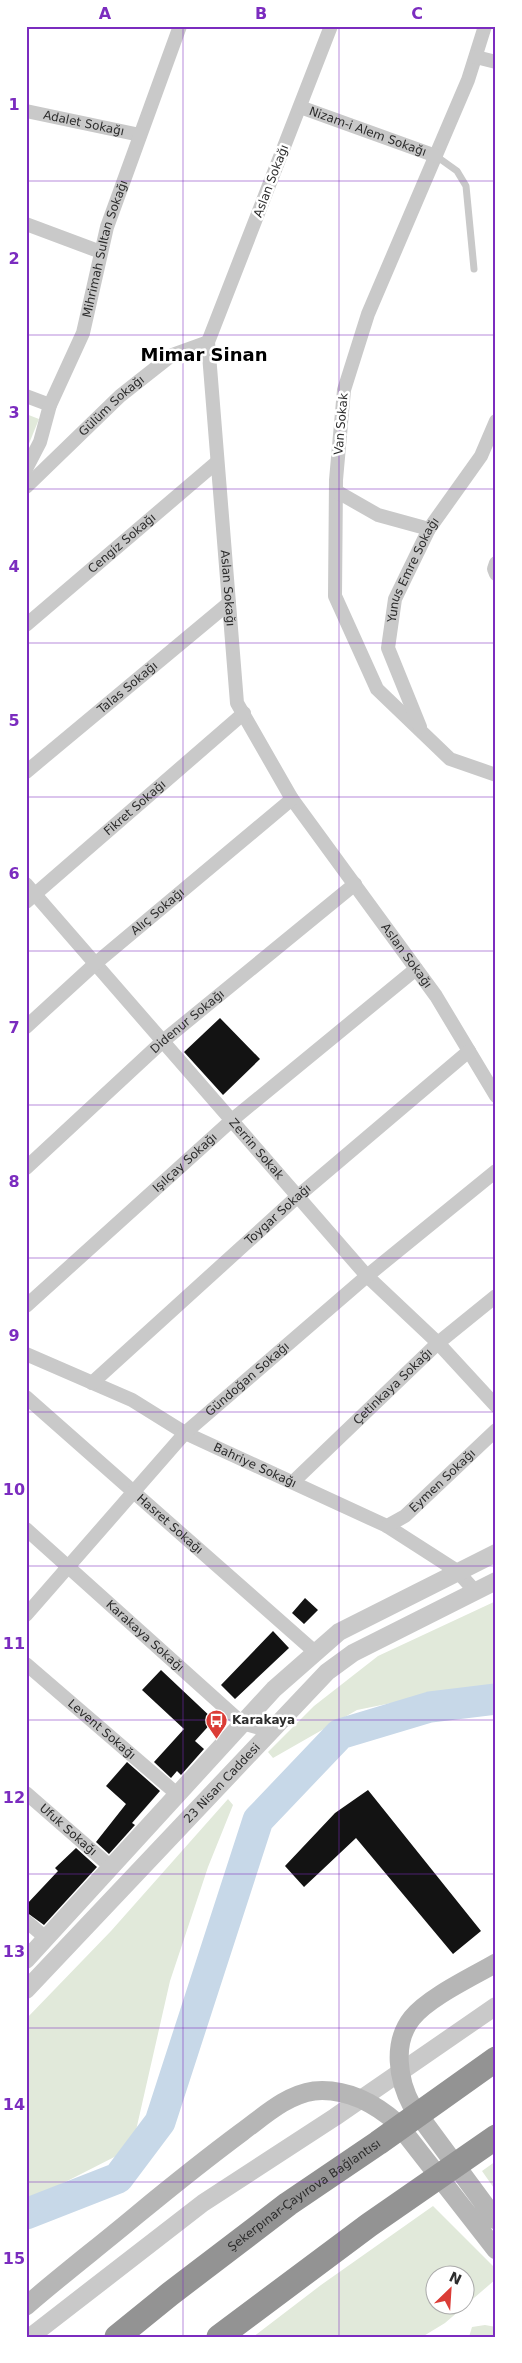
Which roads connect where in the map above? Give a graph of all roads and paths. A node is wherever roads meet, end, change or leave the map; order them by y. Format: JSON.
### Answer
{"nodes":[{"id":1,"x":180,"y":26,"type":"edge"},
{"id":2,"x":330,"y":26,"type":"edge"},
{"id":3,"x":485,"y":26,"type":"edge"},
{"id":4,"x":476,"y":56,"type":"junction"},
{"id":5,"x":496,"y":62,"type":"edge"},
{"id":6,"x":300,"y":107,"type":"junction"},
{"id":7,"x":26,"y":112,"type":"edge"},
{"id":8,"x":140,"y":135,"type":"junction"},
{"id":9,"x":436,"y":156,"type":"junction"},
{"id":10,"x":26,"y":224,"type":"edge"},
{"id":11,"x":101,"y":252,"type":"junction"},
{"id":12,"x":474,"y":269,"type":"dead end"},
{"id":13,"x":208,"y":342,"type":"junction"},
{"id":14,"x":26,"y":396,"type":"edge"},
{"id":15,"x":50,"y":405,"type":"junction"},
{"id":16,"x":496,"y":421,"type":"edge"},
{"id":17,"x":217,"y":462,"type":"junction"},
{"id":18,"x":26,"y":469,"type":"edge"},
{"id":19,"x":26,"y":487,"type":"edge"},
{"id":20,"x":336,"y":491,"type":"junction"},
{"id":21,"x":429,"y":529,"type":"junction"},
{"id":22,"x":496,"y":563,"type":"edge"},
{"id":23,"x":496,"y":574,"type":"edge"},
{"id":24,"x":229,"y":603,"type":"junction"},
{"id":25,"x":26,"y":624,"type":"edge"},
{"id":26,"x":244,"y":713,"type":"junction"},
{"id":27,"x":422,"y":732,"type":"junction"},
{"id":28,"x":26,"y":772,"type":"edge"},
{"id":29,"x":496,"y":775,"type":"edge"},
{"id":30,"x":292,"y":799,"type":"junction"},
{"id":31,"x":26,"y":884,"type":"edge"},
{"id":32,"x":354,"y":884,"type":"junction"},
{"id":33,"x":31,"y":898,"type":"edge"},
{"id":34,"x":96,"y":963,"type":"junction"},
{"id":35,"x":416,"y":969,"type":"junction"},
{"id":36,"x":26,"y":1027,"type":"edge"},
{"id":37,"x":163,"y":1041,"type":"junction"},
{"id":38,"x":469,"y":1051,"type":"junction"},
{"id":39,"x":496,"y":1096,"type":"edge"},
{"id":40,"x":232,"y":1120,"type":"junction"},
{"id":41,"x":26,"y":1168,"type":"edge"},
{"id":42,"x":496,"y":1171,"type":"edge"},
{"id":43,"x":298,"y":1196,"type":"junction"},
{"id":44,"x":367,"y":1276,"type":"junction"},
{"id":45,"x":496,"y":1296,"type":"edge"},
{"id":46,"x":26,"y":1306,"type":"edge"},
{"id":47,"x":438,"y":1343,"type":"junction"},
{"id":48,"x":26,"y":1354,"type":"edge"},
{"id":49,"x":92,"y":1383,"type":"junction"},
{"id":50,"x":26,"y":1397,"type":"edge"},
{"id":51,"x":496,"y":1406,"type":"edge"},
{"id":52,"x":496,"y":1430,"type":"edge"},
{"id":53,"x":185,"y":1433,"type":"junction"},
{"id":54,"x":293,"y":1482,"type":"junction"},
{"id":55,"x":134,"y":1492,"type":"junction"},
{"id":56,"x":387,"y":1526,"type":"junction"},
{"id":57,"x":26,"y":1529,"type":"edge"},
{"id":58,"x":496,"y":1553,"type":"edge"},
{"id":59,"x":68,"y":1567,"type":"junction"},
{"id":60,"x":457,"y":1571,"type":"junction"},
{"id":61,"x":496,"y":1581,"type":"edge"},
{"id":62,"x":475,"y":1592,"type":"junction"},
{"id":63,"x":26,"y":1615,"type":"edge"},
{"id":64,"x":315,"y":1652,"type":"junction"},
{"id":65,"x":26,"y":1664,"type":"edge"},
{"id":66,"x":242,"y":1723,"type":"junction"},
{"id":67,"x":267,"y":1735,"type":"junction"},
{"id":68,"x":26,"y":1793,"type":"edge"},
{"id":69,"x":177,"y":1794,"type":"junction"},
{"id":70,"x":111,"y":1867,"type":"junction"},
{"id":71,"x":26,"y":1921,"type":"edge"},
{"id":72,"x":46,"y":1938,"type":"junction"},
{"id":73,"x":26,"y":1960,"type":"edge"},
{"id":74,"x":496,"y":1963,"type":"edge"},
{"id":75,"x":26,"y":1990,"type":"edge"},
{"id":76,"x":496,"y":2006,"type":"edge"},
{"id":77,"x":496,"y":2059,"type":"edge"},
{"id":78,"x":496,"y":2137,"type":"edge"},
{"id":79,"x":496,"y":2220,"type":"edge"},
{"id":80,"x":496,"y":2250,"type":"edge"},
{"id":81,"x":26,"y":2306,"type":"edge"},
{"id":82,"x":30,"y":2337,"type":"edge"},
{"id":83,"x":117,"y":2337,"type":"edge"},
{"id":84,"x":219,"y":2337,"type":"edge"}],
"edges":[{"from":1,"to":8,"type":"street","name":"Mihrimah Sultan Sokağı"},
{"from":2,"to":6,"type":"street","name":"Aslan Sokağı"},
{"from":3,"to":4,"type":"street","name":"Van Sokak"},
{"from":4,"to":5,"type":"street"},
{"from":4,"to":9,"type":"street","name":"Van Sokak"},
{"from":6,"to":9,"type":"street","name":"Nizam-i Alem Sokağı"},
{"from":6,"to":13,"type":"street","name":"Aslan Sokağı"},
{"from":7,"to":8,"type":"street","name":"Adalet Sokağı"},
{"from":8,"to":11,"type":"street","name":"Mihrimah Sultan Sokağı"},
{"from":9,"to":12,"type":"lane"},
{"from":9,"to":20,"type":"street","name":"Van Sokak"},
{"from":10,"to":11,"type":"street"},
{"from":11,"to":15,"type":"street","name":"Mihrimah Sultan Sokağı"},
{"from":13,"to":17,"type":"street","name":"Aslan Sokağı"},
{"from":13,"to":19,"type":"street","name":"Gülüm Sokağı"},
{"from":14,"to":15,"type":"street"},
{"from":15,"to":18,"type":"street","name":"Mihrimah Sultan Sokağı"},
{"from":16,"to":21,"type":"street","name":"Yunus Emre Sokağı"},
{"from":17,"to":24,"type":"street","name":"Aslan Sokağı"},
{"from":17,"to":25,"type":"street","name":"Cengiz Sokağı"},
{"from":20,"to":21,"type":"street"},
{"from":20,"to":27,"type":"street","name":"Van Sokak"},
{"from":21,"to":27,"type":"street","name":"Yunus Emre Sokağı"},
{"from":22,"to":23,"type":"street"},
{"from":24,"to":26,"type":"street","name":"Aslan Sokağı"},
{"from":24,"to":28,"type":"street","name":"Talas Sokağı"},
{"from":26,"to":30,"type":"street","name":"Aslan Sokağı"},
{"from":26,"to":33,"type":"street","name":"Fikret Sokağı"},
{"from":27,"to":29,"type":"street","name":"Van Sokak"},
{"from":30,"to":32,"type":"street","name":"Aslan Sokağı"},
{"from":30,"to":34,"type":"street","name":"Alıç Sokağı"},
{"from":31,"to":33,"type":"street","name":"Zerrin Sokak"},
{"from":32,"to":35,"type":"street","name":"Aslan Sokağı"},
{"from":32,"to":37,"type":"street","name":"Didenur Sokağı"},
{"from":33,"to":34,"type":"street","name":"Zerrin Sokak"},
{"from":34,"to":36,"type":"street","name":"Alıç Sokağı"},
{"from":34,"to":37,"type":"street","name":"Zerrin Sokak"},
{"from":35,"to":38,"type":"street","name":"Aslan Sokağı"},
{"from":35,"to":40,"type":"street","name":"Işılçay Sokağı"},
{"from":37,"to":40,"type":"street","name":"Zerrin Sokak"},
{"from":37,"to":41,"type":"street","name":"Didenur Sokağı"},
{"from":38,"to":39,"type":"street","name":"Aslan Sokağı"},
{"from":38,"to":43,"type":"street","name":"Toygar Sokağı"},
{"from":40,"to":43,"type":"street","name":"Zerrin Sokak"},
{"from":40,"to":46,"type":"street","name":"Işılçay Sokağı"},
{"from":42,"to":44,"type":"street","name":"Gündoğan Sokağı"},
{"from":43,"to":44,"type":"street","name":"Zerrin Sokak"},
{"from":43,"to":49,"type":"street","name":"Toygar Sokağı"},
{"from":44,"to":47,"type":"street","name":"Zerrin Sokak"},
{"from":44,"to":53,"type":"street","name":"Gündoğan Sokağı"},
{"from":45,"to":47,"type":"street","name":"Çetinkaya Sokağı"},
{"from":47,"to":51,"type":"street","name":"Zerrin Sokak"},
{"from":47,"to":54,"type":"street","name":"Çetinkaya Sokağı"},
{"from":48,"to":49,"type":"street","name":"Bahriye Sokağı"},
{"from":49,"to":53,"type":"street","name":"Bahriye Sokağı"},
{"from":50,"to":55,"type":"street","name":"Hasret Sokağı"},
{"from":52,"to":56,"type":"street","name":"Eymen Sokağı"},
{"from":53,"to":54,"type":"street","name":"Bahriye Sokağı"},
{"from":53,"to":55,"type":"street","name":"Gündoğan Sokağı"},
{"from":54,"to":56,"type":"street","name":"Bahriye Sokağı"},
{"from":55,"to":59,"type":"street","name":"Gündoğan Sokağı"},
{"from":55,"to":64,"type":"street","name":"Hasret Sokağı"},
{"from":56,"to":60,"type":"street","name":"Bahriye Sokağı"},
{"from":57,"to":59,"type":"street","name":"Karakaya Sokağı"},
{"from":58,"to":60,"type":"street","name":"23 Nisan Caddesi"},
{"from":59,"to":63,"type":"street","name":"Gündoğan Sokağı"},
{"from":59,"to":66,"type":"street","name":"Karakaya Sokağı"},
{"from":60,"to":62,"type":"street","name":"Bahriye Sokağı"},
{"from":60,"to":64,"type":"street","name":"23 Nisan Caddesi"},
{"from":61,"to":62,"type":"street","name":"23 Nisan Caddesi"},
{"from":62,"to":67,"type":"street","name":"23 Nisan Caddesi"},
{"from":64,"to":66,"type":"street","name":"23 Nisan Caddesi"},
{"from":65,"to":69,"type":"street","name":"Levent Sokağı"},
{"from":66,"to":67,"type":"street","name":"Karakaya Sokağı"},
{"from":66,"to":69,"type":"street","name":"23 Nisan Caddesi"},
{"from":67,"to":75,"type":"street","name":"23 Nisan Caddesi"},
{"from":68,"to":70,"type":"street","name":"Ufuk Sokağı"},
{"from":69,"to":70,"type":"street","name":"23 Nisan Caddesi"},
{"from":70,"to":72,"type":"street","name":"23 Nisan Caddesi"},
{"from":71,"to":72,"type":"street"},
{"from":72,"to":73,"type":"street","name":"23 Nisan Caddesi"},
{"from":74,"to":79,"type":"main road"},
{"from":76,"to":82,"type":"street"},
{"from":77,"to":83,"type":"highway","name":"Şekerpınar-Çayırova Bağlantısı"},
{"from":78,"to":84,"type":"highway"},
{"from":80,"to":81,"type":"main road"}]}
